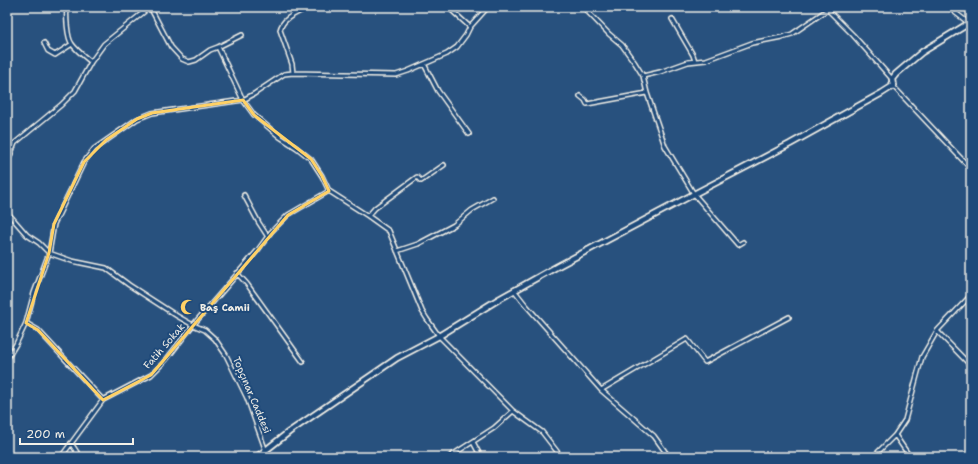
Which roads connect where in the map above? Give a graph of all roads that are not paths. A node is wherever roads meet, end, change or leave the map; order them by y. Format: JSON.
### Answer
{"nodes":[{"id":1,"x":60,"y":7,"type":"edge"},
{"id":2,"x":67,"y":7,"type":"edge"},
{"id":3,"x":150,"y":7,"type":"edge"},
{"id":4,"x":289,"y":7,"type":"edge"},
{"id":5,"x":309,"y":7,"type":"edge"},
{"id":6,"x":448,"y":7,"type":"edge"},
{"id":7,"x":488,"y":7,"type":"edge"},
{"id":8,"x":582,"y":7,"type":"edge"},
{"id":9,"x":948,"y":7,"type":"edge"},
{"id":10,"x":826,"y":8,"type":"edge"},
{"id":11,"x":66,"y":11,"type":"junction"},
{"id":12,"x":294,"y":14,"type":"junction"},
{"id":13,"x":672,"y":19,"type":"dead end"},
{"id":14,"x":970,"y":23,"type":"edge"},
{"id":15,"x":470,"y":27,"type":"junction"},
{"id":16,"x":242,"y":35,"type":"dead end"},
{"id":17,"x":44,"y":43,"type":"dead end"},
{"id":18,"x":72,"y":44,"type":"junction"},
{"id":19,"x":218,"y":47,"type":"junction"},
{"id":20,"x":695,"y":61,"type":"junction"},
{"id":21,"x":90,"y":62,"type":"junction"},
{"id":22,"x":424,"y":64,"type":"junction"},
{"id":23,"x":293,"y":73,"type":"junction"},
{"id":24,"x":643,"y":76,"type":"junction"},
{"id":25,"x":892,"y":80,"type":"junction"},
{"id":26,"x":893,"y":86,"type":"junction"},
{"id":27,"x":646,"y":93,"type":"junction"},
{"id":28,"x":580,"y":96,"type":"dead end"},
{"id":29,"x":243,"y":100,"type":"junction"},
{"id":30,"x":469,"y":134,"type":"dead end"},
{"id":31,"x":7,"y":164,"type":"edge"},
{"id":32,"x":444,"y":165,"type":"dead end"},
{"id":33,"x":971,"y":169,"type":"edge"},
{"id":34,"x":329,"y":191,"type":"junction"},
{"id":35,"x":694,"y":194,"type":"junction"},
{"id":36,"x":244,"y":195,"type":"dead end"},
{"id":37,"x":493,"y":198,"type":"dead end"},
{"id":38,"x":7,"y":212,"type":"edge"},
{"id":39,"x":368,"y":216,"type":"junction"},
{"id":40,"x":268,"y":237,"type":"junction"},
{"id":41,"x":743,"y":242,"type":"dead end"},
{"id":42,"x":397,"y":250,"type":"junction"},
{"id":43,"x":49,"y":253,"type":"junction"},
{"id":44,"x":238,"y":273,"type":"junction"},
{"id":45,"x":514,"y":290,"type":"junction"},
{"id":46,"x":971,"y":296,"type":"edge"},
{"id":47,"x":790,"y":316,"type":"dead end"},
{"id":48,"x":26,"y":323,"type":"junction"},
{"id":49,"x":193,"y":325,"type":"junction"},
{"id":50,"x":937,"y":331,"type":"junction"},
{"id":51,"x":439,"y":336,"type":"junction"},
{"id":52,"x":7,"y":359,"type":"edge"},
{"id":53,"x":304,"y":362,"type":"dead end"},
{"id":54,"x":971,"y":366,"type":"edge"},
{"id":55,"x":601,"y":390,"type":"junction"},
{"id":56,"x":103,"y":400,"type":"junction"},
{"id":57,"x":513,"y":411,"type":"junction"},
{"id":58,"x":895,"y":435,"type":"junction"},
{"id":59,"x":473,"y":442,"type":"junction"},
{"id":60,"x":72,"y":443,"type":"junction"},
{"id":61,"x":266,"y":450,"type":"junction"},
{"id":62,"x":559,"y":454,"type":"dead end"},
{"id":63,"x":61,"y":457,"type":"edge"},
{"id":64,"x":80,"y":457,"type":"edge"},
{"id":65,"x":257,"y":457,"type":"edge"},
{"id":66,"x":268,"y":457,"type":"edge"},
{"id":67,"x":449,"y":457,"type":"edge"},
{"id":68,"x":481,"y":457,"type":"edge"},
{"id":69,"x":669,"y":457,"type":"edge"},
{"id":70,"x":873,"y":457,"type":"edge"},
{"id":71,"x":910,"y":457,"type":"edge"}],
"edges":[{"from":1,"to":11,"type":"street"},
{"from":2,"to":11,"type":"street"},
{"from":3,"to":19,"type":"street"},
{"from":3,"to":21,"type":"street"},
{"from":4,"to":12,"type":"street"},
{"from":5,"to":12,"type":"street"},
{"from":6,"to":15,"type":"street"},
{"from":7,"to":15,"type":"street"},
{"from":8,"to":24,"type":"street"},
{"from":9,"to":14,"type":"street"},
{"from":10,"to":20,"type":"street"},
{"from":10,"to":25,"type":"street"},
{"from":11,"to":18,"type":"street"},
{"from":12,"to":23,"type":"street"},
{"from":13,"to":20,"type":"street"},
{"from":14,"to":25,"type":"street"},
{"from":15,"to":22,"type":"street"},
{"from":16,"to":19,"type":"street"},
{"from":17,"to":18,"type":"street"},
{"from":18,"to":21,"type":"street"},
{"from":19,"to":29,"type":"street"},
{"from":20,"to":24,"type":"street"},
{"from":21,"to":31,"type":"street"},
{"from":22,"to":23,"type":"street"},
{"from":22,"to":30,"type":"street"},
{"from":23,"to":29,"type":"street"},
{"from":24,"to":27,"type":"street"},
{"from":25,"to":26,"type":"street"},
{"from":26,"to":33,"type":"street"},
{"from":26,"to":35,"type":"street"},
{"from":27,"to":28,"type":"street"},
{"from":27,"to":35,"type":"street"},
{"from":29,"to":34,"type":"street"},
{"from":29,"to":43,"type":"street"},
{"from":32,"to":39,"type":"street"},
{"from":34,"to":39,"type":"street"},
{"from":34,"to":40,"type":"street","name":"Fatih Sokak"},
{"from":35,"to":41,"type":"street"},
{"from":35,"to":45,"type":"street"},
{"from":36,"to":40,"type":"street"},
{"from":37,"to":42,"type":"street"},
{"from":38,"to":43,"type":"street"},
{"from":39,"to":42,"type":"street"},
{"from":40,"to":44,"type":"street","name":"Fatih Sokak"},
{"from":42,"to":51,"type":"street"},
{"from":43,"to":48,"type":"street"},
{"from":43,"to":49,"type":"street","name":"Topçınar Caddesi"},
{"from":44,"to":49,"type":"street","name":"Fatih Sokak"},
{"from":44,"to":53,"type":"street"},
{"from":45,"to":51,"type":"street"},
{"from":45,"to":55,"type":"street"},
{"from":46,"to":50,"type":"street"},
{"from":47,"to":55,"type":"street"},
{"from":48,"to":52,"type":"street"},
{"from":48,"to":56,"type":"street"},
{"from":49,"to":56,"type":"street","name":"Fatih Sokak"},
{"from":49,"to":61,"type":"street","name":"Topçınar Caddesi"},
{"from":50,"to":54,"type":"street"},
{"from":50,"to":58,"type":"street"},
{"from":51,"to":57,"type":"street"},
{"from":51,"to":61,"type":"street"},
{"from":55,"to":69,"type":"street"},
{"from":56,"to":60,"type":"street","name":"Fatih Sokak"},
{"from":57,"to":59,"type":"street"},
{"from":57,"to":62,"type":"street"},
{"from":58,"to":70,"type":"street"},
{"from":58,"to":71,"type":"street"},
{"from":59,"to":67,"type":"street"},
{"from":59,"to":68,"type":"street"},
{"from":60,"to":63,"type":"street","name":"Fatih Sokak"},
{"from":60,"to":64,"type":"street"},
{"from":61,"to":65,"type":"street"},
{"from":61,"to":66,"type":"street","name":"Topçınar Caddesi"}]}
